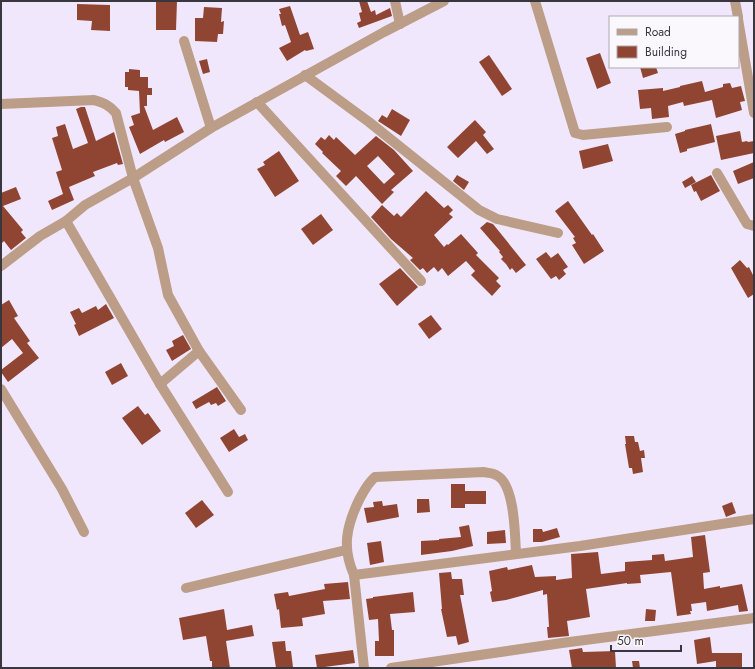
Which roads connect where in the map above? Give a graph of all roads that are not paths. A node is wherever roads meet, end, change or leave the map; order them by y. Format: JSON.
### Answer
{"nodes":[{"id":1,"x":395,"y":1,"type":"edge"},
{"id":2,"x":444,"y":1,"type":"edge"},
{"id":3,"x":536,"y":1,"type":"edge"},
{"id":4,"x":735,"y":1,"type":"edge"},
{"id":5,"x":738,"y":16,"type":"edge"},
{"id":6,"x":400,"y":24,"type":"junction"},
{"id":7,"x":739,"y":24,"type":"edge"},
{"id":8,"x":184,"y":41,"type":"dead end"},
{"id":9,"x":305,"y":75,"type":"junction"},
{"id":10,"x":257,"y":102,"type":"junction"},
{"id":11,"x":1,"y":104,"type":"edge"},
{"id":12,"x":754,"y":113,"type":"edge"},
{"id":13,"x":667,"y":127,"type":"dead end"},
{"id":14,"x":212,"y":128,"type":"junction"},
{"id":15,"x":717,"y":173,"type":"dead end"},
{"id":16,"x":133,"y":178,"type":"junction"},
{"id":17,"x":66,"y":221,"type":"junction"},
{"id":18,"x":754,"y":226,"type":"edge"},
{"id":19,"x":558,"y":232,"type":"dead end"},
{"id":20,"x":1,"y":266,"type":"edge"},
{"id":21,"x":421,"y":281,"type":"dead end"},
{"id":22,"x":199,"y":351,"type":"junction"},
{"id":23,"x":160,"y":384,"type":"junction"},
{"id":24,"x":1,"y":389,"type":"edge"},
{"id":25,"x":242,"y":410,"type":"dead end"},
{"id":26,"x":228,"y":492,"type":"dead end"},
{"id":27,"x":754,"y":519,"type":"edge"},
{"id":28,"x":84,"y":532,"type":"dead end"},
{"id":29,"x":346,"y":550,"type":"junction"},
{"id":30,"x":516,"y":554,"type":"junction"},
{"id":31,"x":354,"y":576,"type":"junction"},
{"id":32,"x":186,"y":588,"type":"dead end"},
{"id":33,"x":754,"y":618,"type":"edge"},
{"id":34,"x":364,"y":668,"type":"edge"},
{"id":35,"x":391,"y":668,"type":"edge"}],
"edges":[{"from":1,"to":6,"type":"street"},
{"from":2,"to":6,"type":"street"},
{"from":3,"to":13,"type":"street"},
{"from":4,"to":5,"type":"street"},
{"from":6,"to":9,"type":"street"},
{"from":7,"to":12,"type":"street"},
{"from":8,"to":14,"type":"street"},
{"from":9,"to":10,"type":"street"},
{"from":9,"to":19,"type":"street"},
{"from":10,"to":14,"type":"street"},
{"from":10,"to":21,"type":"street"},
{"from":11,"to":16,"type":"street"},
{"from":14,"to":16,"type":"street"},
{"from":15,"to":18,"type":"street"},
{"from":16,"to":17,"type":"street"},
{"from":16,"to":22,"type":"street"},
{"from":17,"to":20,"type":"street"},
{"from":17,"to":23,"type":"street"},
{"from":22,"to":23,"type":"street"},
{"from":22,"to":25,"type":"street"},
{"from":23,"to":26,"type":"street"},
{"from":24,"to":28,"type":"street"},
{"from":27,"to":30,"type":"street"},
{"from":29,"to":30,"type":"street"},
{"from":29,"to":31,"type":"street"},
{"from":29,"to":32,"type":"street"},
{"from":30,"to":31,"type":"street"},
{"from":31,"to":34,"type":"street"},
{"from":33,"to":35,"type":"street"}]}
